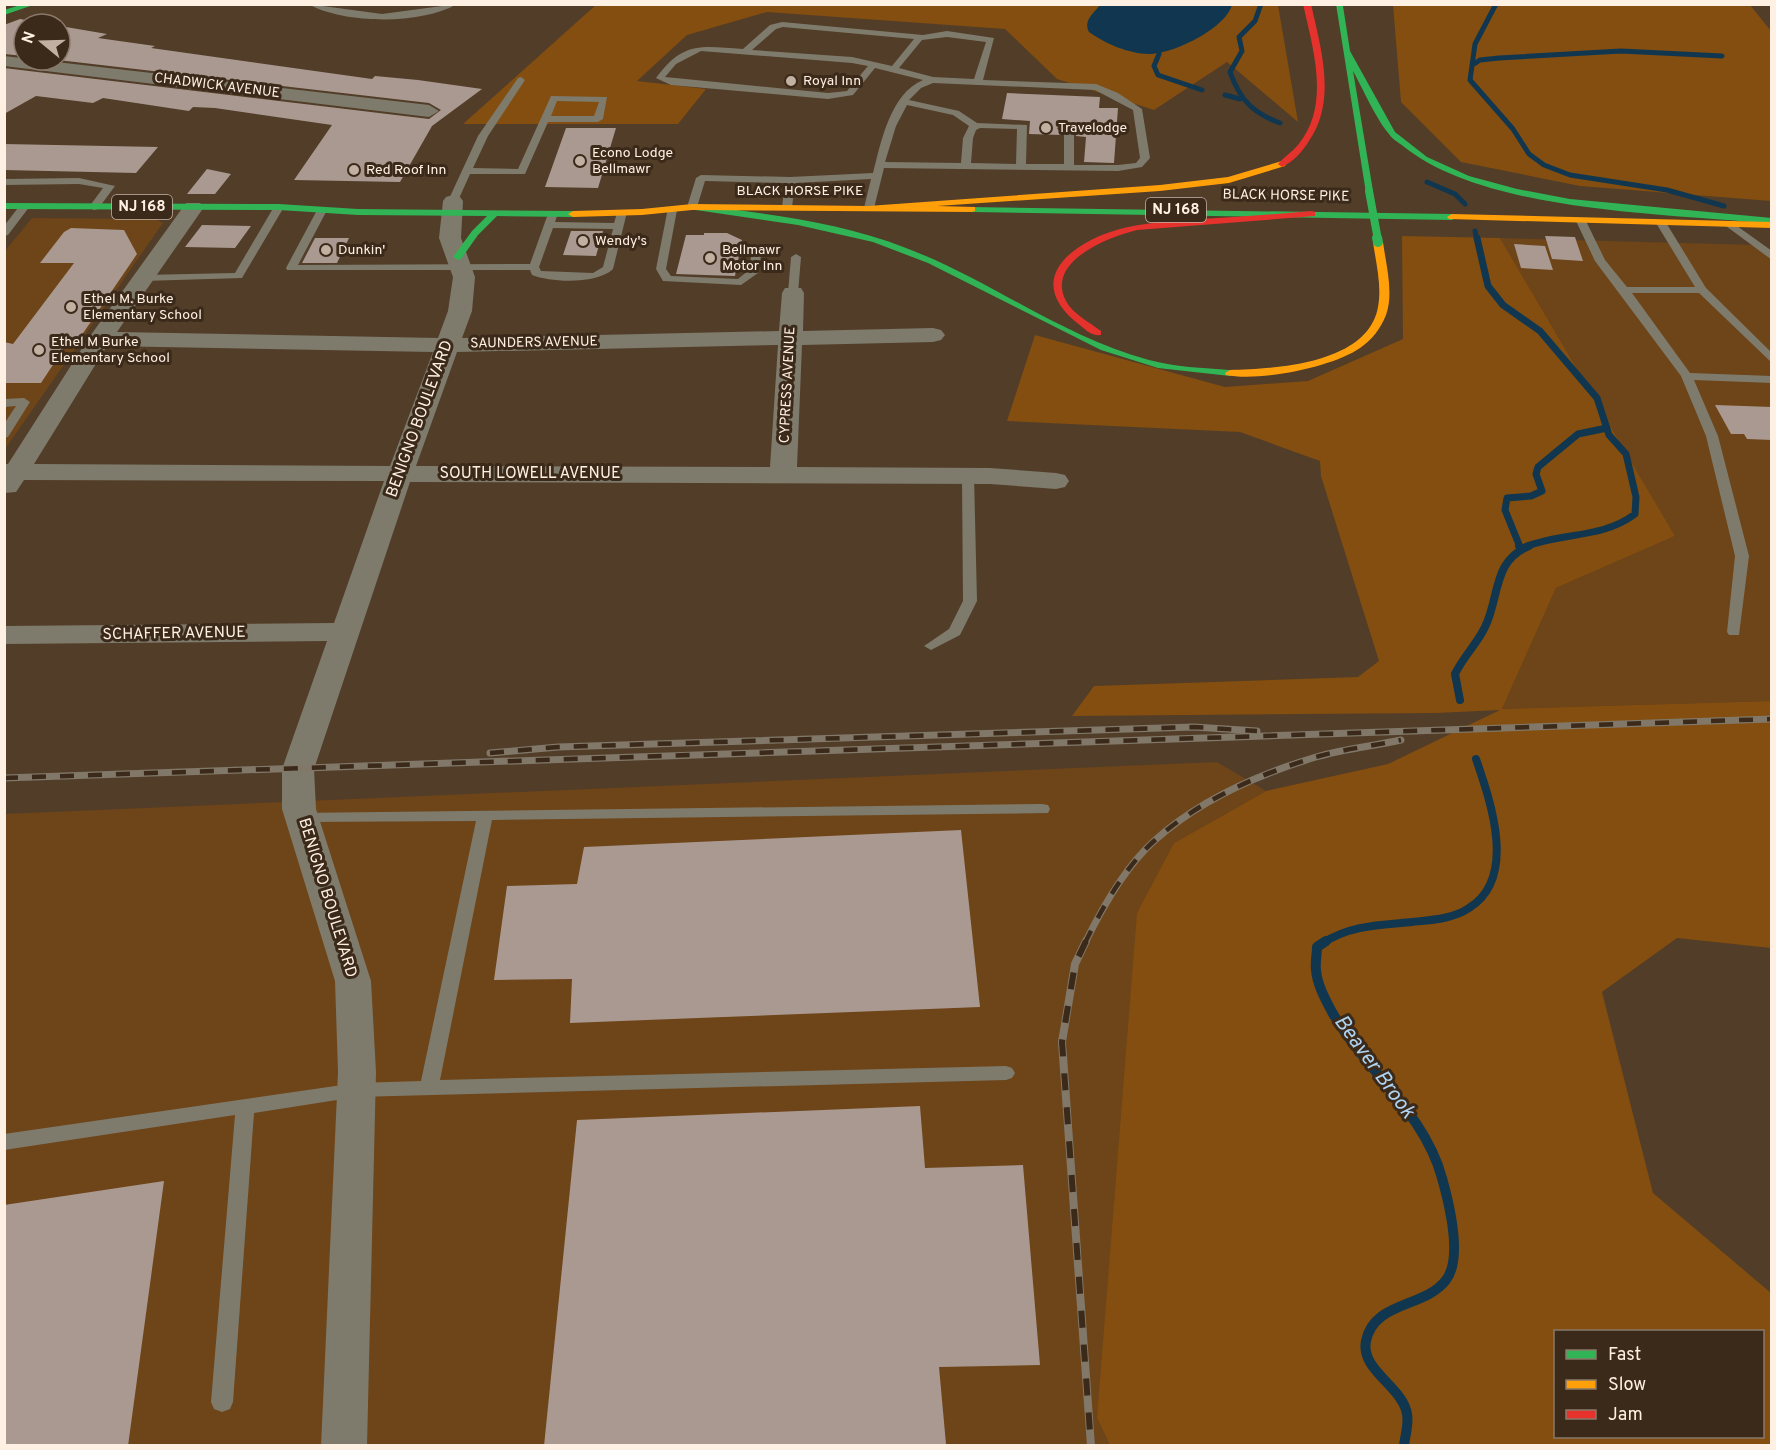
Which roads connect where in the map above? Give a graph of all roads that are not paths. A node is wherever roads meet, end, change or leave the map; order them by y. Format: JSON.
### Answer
{"nodes":[{"id":1,"x":33,"y":4,"type":"edge"},
{"id":2,"x":312,"y":4,"type":"edge"},
{"id":3,"x":453,"y":4,"type":"edge"},
{"id":4,"x":1307,"y":4,"type":"edge"},
{"id":5,"x":1339,"y":6,"type":"edge"},
{"id":6,"x":4,"y":13,"type":"edge"},
{"id":7,"x":920,"y":38,"type":"junction"},
{"id":8,"x":1315,"y":44,"type":"junction"},
{"id":9,"x":1347,"y":51,"type":"junction"},
{"id":10,"x":744,"y":52,"type":"junction"},
{"id":11,"x":4,"y":61,"type":"edge"},
{"id":12,"x":873,"y":65,"type":"junction"},
{"id":13,"x":894,"y":69,"type":"junction"},
{"id":14,"x":521,"y":80,"type":"dead end"},
{"id":15,"x":932,"y":80,"type":"junction"},
{"id":16,"x":978,"y":81,"type":"junction"},
{"id":17,"x":905,"y":102,"type":"junction"},
{"id":18,"x":429,"y":111,"type":"dead end"},
{"id":19,"x":546,"y":119,"type":"junction"},
{"id":20,"x":975,"y":126,"type":"junction"},
{"id":21,"x":1065,"y":128,"type":"dead end"},
{"id":22,"x":880,"y":165,"type":"junction"},
{"id":23,"x":966,"y":166,"type":"junction"},
{"id":24,"x":1021,"y":166,"type":"junction"},
{"id":25,"x":1069,"y":167,"type":"junction"},
{"id":26,"x":466,"y":171,"type":"junction"},
{"id":27,"x":878,"y":176,"type":"junction"},
{"id":28,"x":790,"y":180,"type":"junction"},
{"id":29,"x":4,"y":182,"type":"edge"},
{"id":30,"x":4,"y":206,"type":"edge"},
{"id":31,"x":25,"y":207,"type":"junction"},
{"id":32,"x":94,"y":207,"type":"junction"},
{"id":33,"x":193,"y":207,"type":"junction"},
{"id":34,"x":279,"y":207,"type":"junction"},
{"id":35,"x":452,"y":207,"type":"junction"},
{"id":36,"x":692,"y":207,"type":"junction"},
{"id":37,"x":787,"y":207,"type":"junction"},
{"id":38,"x":869,"y":208,"type":"junction"},
{"id":39,"x":672,"y":210,"type":"junction"},
{"id":40,"x":321,"y":212,"type":"junction"},
{"id":41,"x":622,"y":212,"type":"junction"},
{"id":42,"x":495,"y":213,"type":"junction"},
{"id":43,"x":1311,"y":214,"type":"junction"},
{"id":44,"x":551,"y":219,"type":"junction"},
{"id":45,"x":1581,"y":221,"type":"junction"},
{"id":46,"x":1661,"y":223,"type":"junction"},
{"id":47,"x":1772,"y":223,"type":"edge"},
{"id":48,"x":1730,"y":224,"type":"junction"},
{"id":49,"x":618,"y":226,"type":"junction"},
{"id":50,"x":1361,"y":231,"type":"dead end"},
{"id":51,"x":4,"y":232,"type":"edge"},
{"id":52,"x":757,"y":250,"type":"dead end"},
{"id":53,"x":796,"y":257,"type":"dead end"},
{"id":54,"x":1772,"y":257,"type":"edge"},
{"id":55,"x":460,"y":262,"type":"junction"},
{"id":56,"x":534,"y":267,"type":"junction"},
{"id":57,"x":143,"y":278,"type":"junction"},
{"id":58,"x":1624,"y":290,"type":"junction"},
{"id":59,"x":1702,"y":290,"type":"junction"},
{"id":60,"x":794,"y":293,"type":"joint"},
{"id":61,"x":933,"y":335,"type":"dead end"},
{"id":62,"x":100,"y":339,"type":"junction"},
{"id":63,"x":790,"y":339,"type":"junction"},
{"id":64,"x":1326,"y":344,"type":"dead end"},
{"id":65,"x":447,"y":345,"type":"junction"},
{"id":66,"x":1772,"y":360,"type":"edge"},
{"id":67,"x":1687,"y":376,"type":"junction"},
{"id":68,"x":1772,"y":380,"type":"edge"},
{"id":69,"x":4,"y":403,"type":"edge"},
{"id":70,"x":4,"y":434,"type":"edge"},
{"id":71,"x":400,"y":473,"type":"junction"},
{"id":72,"x":783,"y":476,"type":"junction"},
{"id":73,"x":968,"y":476,"type":"junction"},
{"id":74,"x":8,"y":478,"type":"edge"},
{"id":75,"x":1056,"y":481,"type":"dead end"},
{"id":76,"x":344,"y":632,"type":"junction"},
{"id":77,"x":1734,"y":632,"type":"dead end"},
{"id":78,"x":4,"y":635,"type":"edge"},
{"id":79,"x":931,"y":646,"type":"dead end"},
{"id":80,"x":1042,"y":809,"type":"dead end"},
{"id":81,"x":484,"y":815,"type":"junction"},
{"id":82,"x":302,"y":817,"type":"junction"},
{"id":83,"x":1006,"y":1072,"type":"dead end"},
{"id":84,"x":429,"y":1088,"type":"junction"},
{"id":85,"x":356,"y":1090,"type":"junction"},
{"id":86,"x":245,"y":1107,"type":"junction"},
{"id":87,"x":4,"y":1142,"type":"edge"},
{"id":88,"x":222,"y":1402,"type":"dead end"},
{"id":89,"x":344,"y":1446,"type":"edge"}],
"edges":[{"from":1,"to":6,"type":"main road"},
{"from":2,"to":3,"type":"lane"},
{"from":4,"to":8,"type":"main road"},
{"from":5,"to":9,"type":"main road"},
{"from":7,"to":10,"type":"lane"},
{"from":7,"to":13,"type":"lane"},
{"from":7,"to":16,"type":"lane"},
{"from":8,"to":38,"type":"main road"},
{"from":8,"to":50,"type":"main road"},
{"from":9,"to":36,"type":"main road","bridge":true},
{"from":9,"to":47,"type":"main road"},
{"from":10,"to":12,"type":"lane"},
{"from":10,"to":12,"type":"lane"},
{"from":11,"to":18,"type":"street","name":"CHADWICK AVENUE"},
{"from":12,"to":13,"type":"lane"},
{"from":13,"to":15,"type":"lane"},
{"from":14,"to":26,"type":"lane"},
{"from":15,"to":16,"type":"lane"},
{"from":15,"to":17,"type":"lane"},
{"from":16,"to":25,"type":"lane"},
{"from":17,"to":20,"type":"lane"},
{"from":17,"to":22,"type":"lane"},
{"from":19,"to":19,"type":"lane"},
{"from":19,"to":26,"type":"lane"},
{"from":20,"to":23,"type":"lane"},
{"from":20,"to":24,"type":"lane"},
{"from":21,"to":25,"type":"lane"},
{"from":22,"to":23,"type":"lane"},
{"from":22,"to":27,"type":"lane"},
{"from":23,"to":24,"type":"lane"},
{"from":24,"to":25,"type":"lane"},
{"from":26,"to":35,"type":"lane"},
{"from":27,"to":28,"type":"lane"},
{"from":27,"to":38,"type":"lane"},
{"from":28,"to":36,"type":"lane"},
{"from":28,"to":37,"type":"lane"},
{"from":29,"to":32,"type":"lane"},
{"from":30,"to":31,"type":"main road","name":"BLACK HORSE PIKE","number":"NJ 168"},
{"from":31,"to":32,"type":"main road","name":"BLACK HORSE PIKE","number":"NJ 168"},
{"from":31,"to":51,"type":"lane"},
{"from":32,"to":33,"type":"main road","name":"BLACK HORSE PIKE","number":"NJ 168"},
{"from":33,"to":34,"type":"main road","name":"BLACK HORSE PIKE","number":"NJ 168"},
{"from":33,"to":57,"type":"street"},
{"from":34,"to":35,"type":"main road","name":"BLACK HORSE PIKE","number":"NJ 168"},
{"from":34,"to":40,"type":"main road","name":"BLACK HORSE PIKE","number":"NJ 168"},
{"from":34,"to":57,"type":"lane"},
{"from":35,"to":36,"type":"main road","name":"BLACK HORSE PIKE","number":"NJ 168"},
{"from":35,"to":40,"type":"main road","name":"BLACK HORSE PIKE","number":"NJ 168"},
{"from":35,"to":42,"type":"main road","name":"BLACK HORSE PIKE","number":"NJ 168"},
{"from":35,"to":55,"type":"street","name":"BENIGNO BOULEVARD"},
{"from":36,"to":37,"type":"main road","name":"BLACK HORSE PIKE","number":"NJ 168"},
{"from":36,"to":39,"type":"main road","name":"BLACK HORSE PIKE","number":"NJ 168"},
{"from":37,"to":38,"type":"main road","name":"BLACK HORSE PIKE","number":"NJ 168"},
{"from":38,"to":43,"type":"main road","name":"BLACK HORSE PIKE","number":"NJ 168"},
{"from":39,"to":41,"type":"main road","name":"BLACK HORSE PIKE","number":"NJ 168"},
{"from":39,"to":52,"type":"lane"},
{"from":40,"to":55,"type":"lane"},
{"from":41,"to":44,"type":"main road","name":"BLACK HORSE PIKE","number":"NJ 168"},
{"from":41,"to":49,"type":"lane"},
{"from":42,"to":44,"type":"main road","name":"BLACK HORSE PIKE","number":"NJ 168"},
{"from":42,"to":55,"type":"main road"},
{"from":43,"to":45,"type":"main road","name":"BLACK HORSE PIKE","number":"NJ 168"},
{"from":43,"to":64,"type":"main road"},
{"from":44,"to":49,"type":"lane"},
{"from":44,"to":56,"type":"lane"},
{"from":45,"to":46,"type":"main road","name":"BLACK HORSE PIKE","number":"NJ 168"},
{"from":45,"to":58,"type":"lane"},
{"from":46,"to":48,"type":"main road","name":"BLACK HORSE PIKE","number":"NJ 168"},
{"from":46,"to":59,"type":"lane"},
{"from":47,"to":48,"type":"main road","name":"BLACK HORSE PIKE","number":"NJ 168"},
{"from":48,"to":54,"type":"lane"},
{"from":49,"to":56,"type":"lane"},
{"from":53,"to":60,"type":"lane"},
{"from":55,"to":56,"type":"lane"},
{"from":55,"to":65,"type":"street","name":"BENIGNO BOULEVARD"},
{"from":57,"to":62,"type":"street"},
{"from":58,"to":59,"type":"lane"},
{"from":58,"to":67,"type":"lane"},
{"from":59,"to":66,"type":"lane"},
{"from":60,"to":63,"type":"street","name":"CYPRESS AVENUE"},
{"from":61,"to":63,"type":"street","name":"SAUNDERS AVENUE"},
{"from":62,"to":65,"type":"street","name":"SAUNDERS AVENUE"},
{"from":62,"to":74,"type":"street"},
{"from":63,"to":65,"type":"street","name":"SAUNDERS AVENUE"},
{"from":63,"to":72,"type":"street","name":"CYPRESS AVENUE"},
{"from":65,"to":71,"type":"street","name":"BENIGNO BOULEVARD"},
{"from":67,"to":68,"type":"lane"},
{"from":67,"to":77,"type":"lane"},
{"from":69,"to":70,"type":"lane"},
{"from":71,"to":72,"type":"street","name":"SOUTH LOWELL AVENUE"},
{"from":71,"to":74,"type":"street","name":"SOUTH LOWELL AVENUE"},
{"from":71,"to":76,"type":"street","name":"BENIGNO BOULEVARD"},
{"from":72,"to":73,"type":"street","name":"SOUTH LOWELL AVENUE"},
{"from":73,"to":75,"type":"street","name":"SOUTH LOWELL AVENUE"},
{"from":73,"to":79,"type":"lane"},
{"from":76,"to":78,"type":"street","name":"SCHAFFER AVENUE"},
{"from":76,"to":82,"type":"street","name":"BENIGNO BOULEVARD"},
{"from":80,"to":81,"type":"lane"},
{"from":81,"to":82,"type":"lane"},
{"from":81,"to":84,"type":"lane"},
{"from":82,"to":85,"type":"street","name":"BENIGNO BOULEVARD"},
{"from":83,"to":84,"type":"lane"},
{"from":84,"to":85,"type":"lane"},
{"from":85,"to":86,"type":"lane"},
{"from":85,"to":89,"type":"street","name":"BENIGNO BOULEVARD"},
{"from":86,"to":87,"type":"lane"},
{"from":86,"to":88,"type":"lane"}]}
